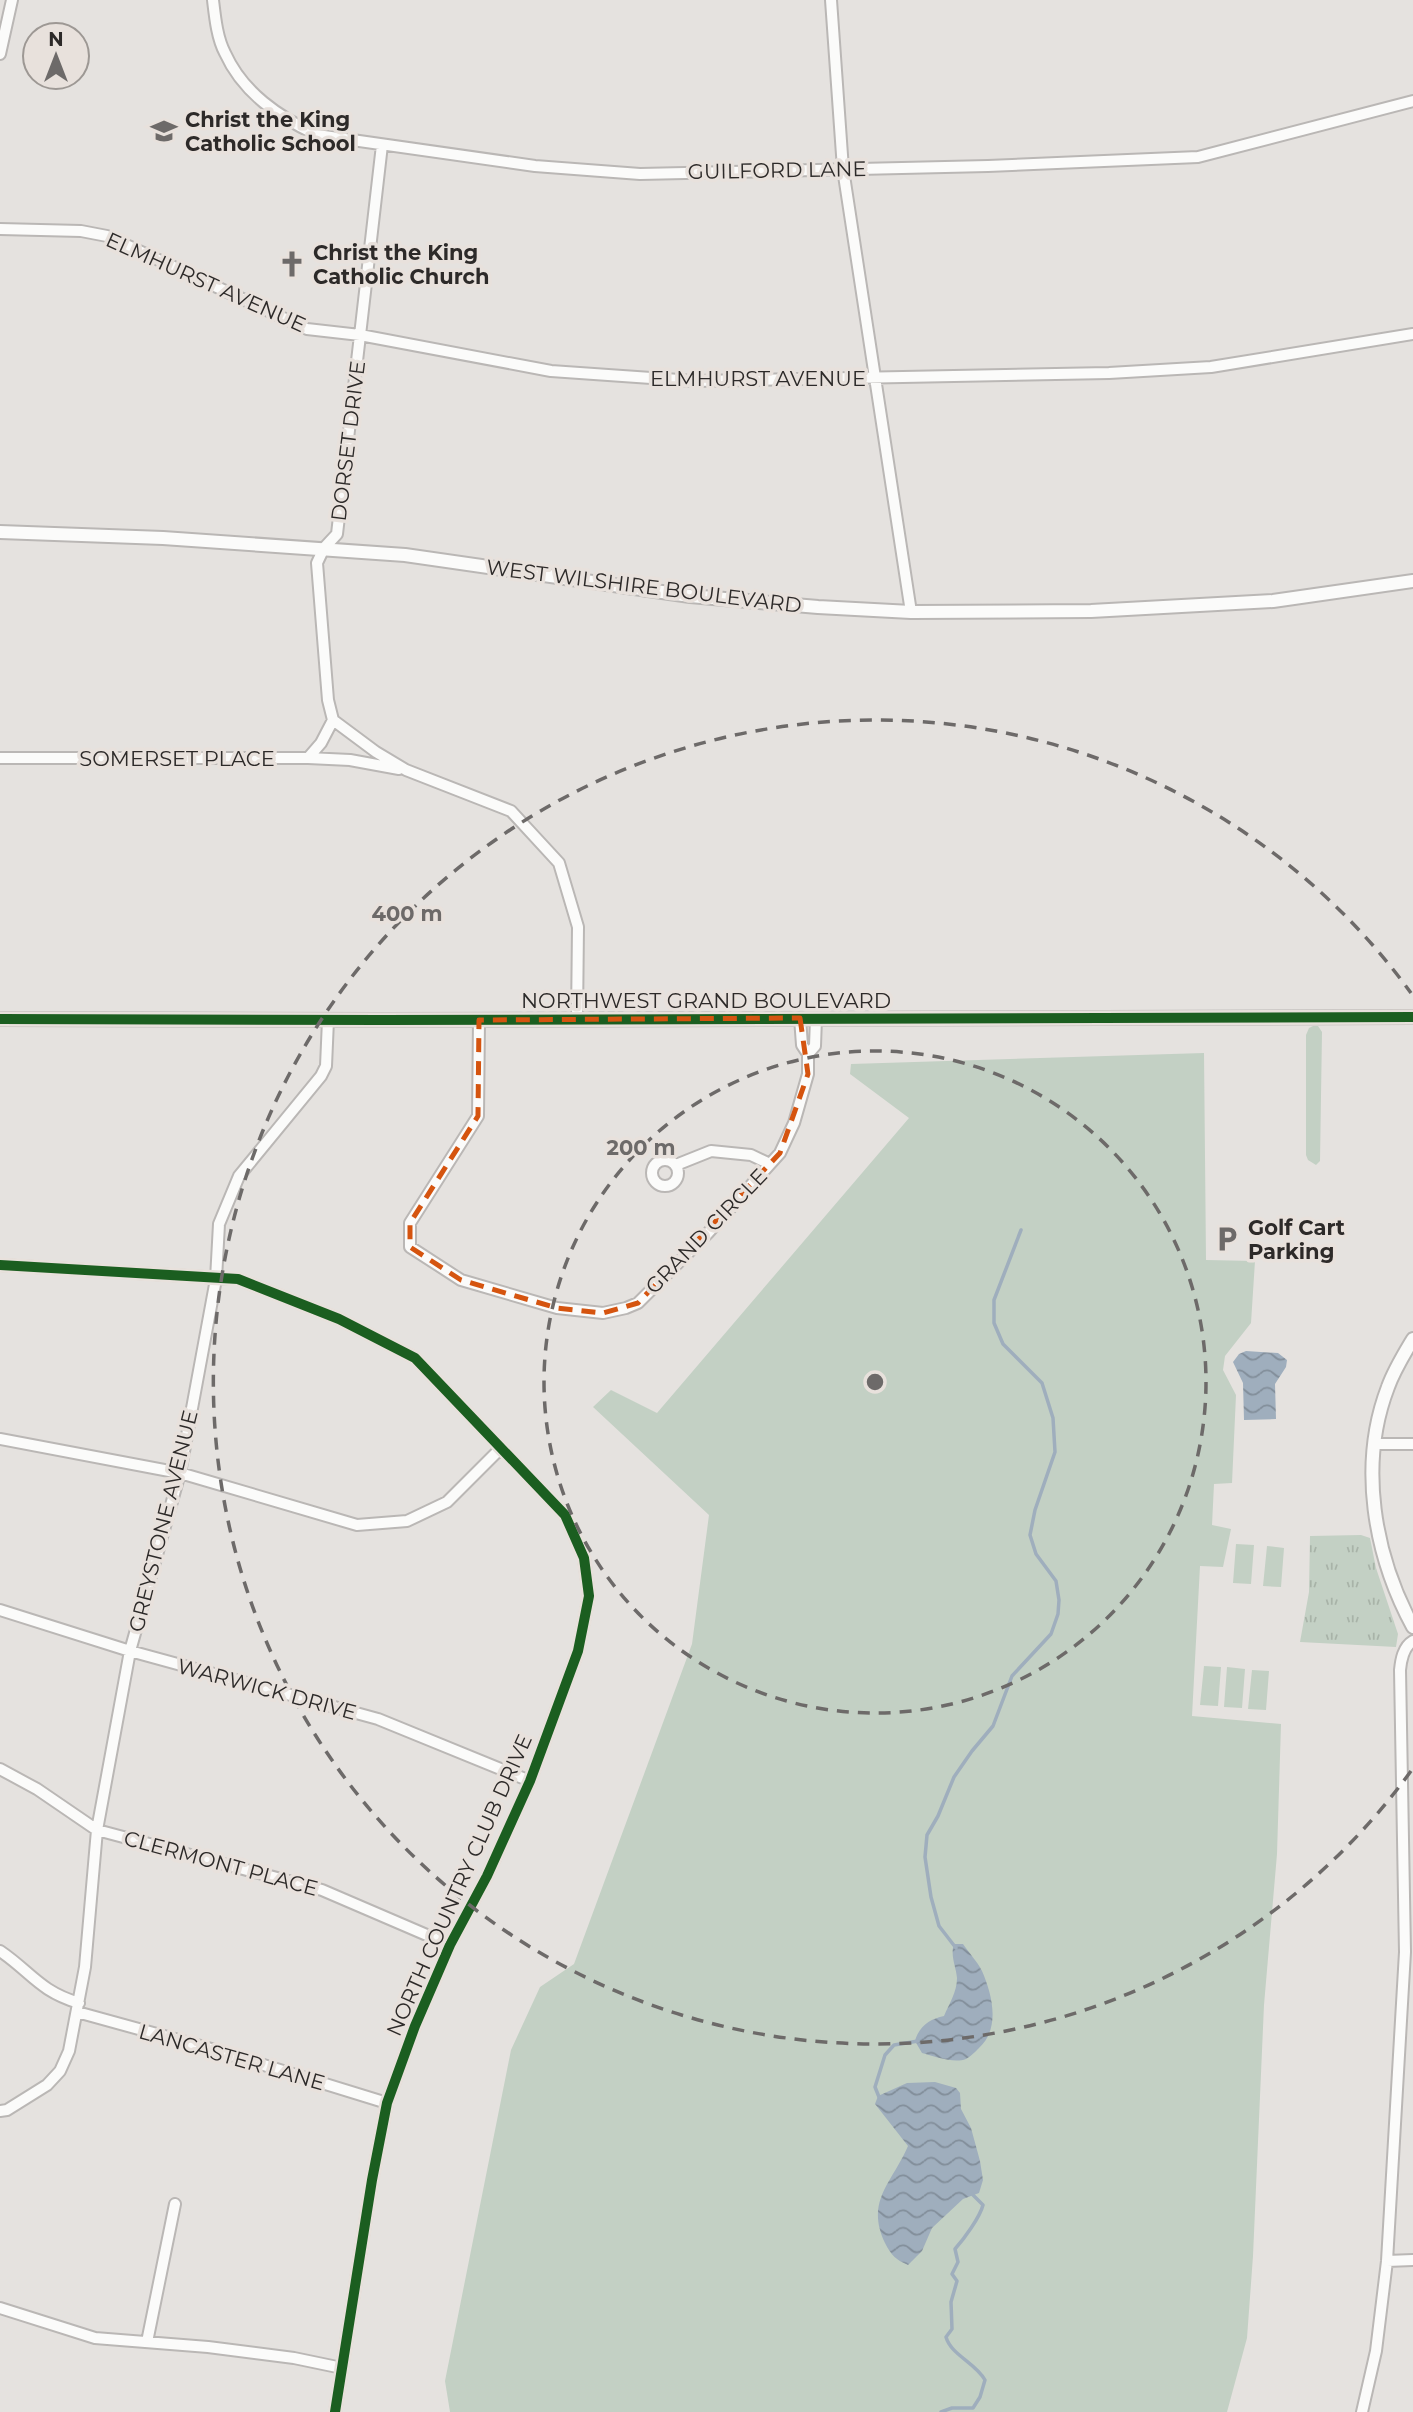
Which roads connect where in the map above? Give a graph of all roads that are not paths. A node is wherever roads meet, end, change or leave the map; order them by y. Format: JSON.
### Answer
{"nodes":[{"id":1,"x":12,"y":0,"type":"edge"},
{"id":2,"x":213,"y":0,"type":"edge"},
{"id":3,"x":831,"y":0,"type":"edge"},
{"id":4,"x":0,"y":54,"type":"edge"},
{"id":5,"x":1413,"y":100,"type":"edge"},
{"id":6,"x":382,"y":145,"type":"junction"},
{"id":7,"x":843,"y":169,"type":"junction"},
{"id":8,"x":0,"y":229,"type":"edge"},
{"id":9,"x":1413,"y":334,"type":"edge"},
{"id":10,"x":360,"y":335,"type":"junction"},
{"id":11,"x":876,"y":378,"type":"junction"},
{"id":12,"x":0,"y":532,"type":"edge"},
{"id":13,"x":324,"y":548,"type":"junction"},
{"id":14,"x":1413,"y":581,"type":"edge"},
{"id":15,"x":911,"y":612,"type":"junction"},
{"id":16,"x":333,"y":720,"type":"junction"},
{"id":17,"x":0,"y":758,"type":"edge"},
{"id":18,"x":308,"y":758,"type":"junction"},
{"id":19,"x":406,"y":770,"type":"junction"},
{"id":20,"x":1413,"y":1017,"type":"edge"},
{"id":21,"x":0,"y":1018,"type":"edge"},
{"id":22,"x":800,"y":1018,"type":"junction"},
{"id":23,"x":816,"y":1018,"type":"junction"},
{"id":24,"x":577,"y":1019,"type":"junction"},
{"id":25,"x":328,"y":1020,"type":"junction"},
{"id":26,"x":479,"y":1020,"type":"junction"},
{"id":27,"x":808,"y":1054,"type":"junction"},
{"id":28,"x":770,"y":1164,"type":"junction"},
{"id":29,"x":676,"y":1165,"type":"dead end"},
{"id":30,"x":0,"y":1265,"type":"edge"},
{"id":31,"x":216,"y":1279,"type":"junction"},
{"id":32,"x":1413,"y":1339,"type":"edge"},
{"id":33,"x":0,"y":1439,"type":"edge"},
{"id":34,"x":1374,"y":1444,"type":"junction"},
{"id":35,"x":1413,"y":1444,"type":"edge"},
{"id":36,"x":500,"y":1449,"type":"junction"},
{"id":37,"x":180,"y":1473,"type":"junction"},
{"id":38,"x":0,"y":1610,"type":"edge"},
{"id":39,"x":1413,"y":1627,"type":"edge"},
{"id":40,"x":1413,"y":1641,"type":"edge"},
{"id":41,"x":130,"y":1651,"type":"junction"},
{"id":42,"x":0,"y":1769,"type":"edge"},
{"id":43,"x":530,"y":1781,"type":"junction"},
{"id":44,"x":97,"y":1830,"type":"junction"},
{"id":45,"x":450,"y":1944,"type":"junction"},
{"id":46,"x":0,"y":1951,"type":"edge"},
{"id":47,"x":78,"y":2008,"type":"junction"},
{"id":48,"x":387,"y":2103,"type":"junction"},
{"id":49,"x":0,"y":2111,"type":"edge"},
{"id":50,"x":175,"y":2204,"type":"dead end"},
{"id":51,"x":1413,"y":2260,"type":"edge"},
{"id":52,"x":1387,"y":2261,"type":"junction"},
{"id":53,"x":0,"y":2308,"type":"edge"},
{"id":54,"x":146,"y":2342,"type":"junction"},
{"id":55,"x":342,"y":2368,"type":"junction"},
{"id":56,"x":335,"y":2412,"type":"edge"},
{"id":57,"x":1362,"y":2412,"type":"edge"}],
"edges":[{"from":1,"to":4,"type":"street"},
{"from":2,"to":6,"type":"street","name":"GUILFORD LANE"},
{"from":3,"to":7,"type":"street"},
{"from":5,"to":7,"type":"street","name":"GUILFORD LANE"},
{"from":6,"to":7,"type":"street","name":"GUILFORD LANE"},
{"from":6,"to":10,"type":"street","name":"DORSET DRIVE"},
{"from":7,"to":11,"type":"street"},
{"from":8,"to":10,"type":"street","name":"ELMHURST AVENUE"},
{"from":9,"to":11,"type":"street","name":"ELMHURST AVENUE"},
{"from":10,"to":11,"type":"street","name":"ELMHURST AVENUE"},
{"from":10,"to":13,"type":"street","name":"DORSET DRIVE"},
{"from":11,"to":15,"type":"street"},
{"from":12,"to":13,"type":"street","name":"WEST WILSHIRE BOULEVARD"},
{"from":13,"to":15,"type":"street","name":"WEST WILSHIRE BOULEVARD"},
{"from":13,"to":16,"type":"street","name":"DORSET DRIVE"},
{"from":14,"to":15,"type":"street","name":"WEST WILSHIRE BOULEVARD"},
{"from":16,"to":18,"type":"street"},
{"from":16,"to":19,"type":"street"},
{"from":17,"to":18,"type":"street","name":"SOMERSET PLACE"},
{"from":18,"to":19,"type":"street","name":"SOMERSET PLACE"},
{"from":19,"to":24,"type":"street"},
{"from":20,"to":23,"type":"street","name":"NORTHWEST GRAND BOULEVARD"},
{"from":21,"to":25,"type":"street","name":"NORTHWEST GRAND BOULEVARD"},
{"from":22,"to":23,"type":"street","name":"NORTHWEST GRAND BOULEVARD"},
{"from":22,"to":24,"type":"street","name":"NORTHWEST GRAND BOULEVARD"},
{"from":22,"to":27,"type":"street","name":"GRAND CIRCLE"},
{"from":23,"to":27,"type":"street","name":"GRAND CIRCLE"},
{"from":24,"to":26,"type":"street","name":"NORTHWEST GRAND BOULEVARD"},
{"from":25,"to":26,"type":"street","name":"NORTHWEST GRAND BOULEVARD"},
{"from":25,"to":31,"type":"street","name":"GREYSTONE AVENUE"},
{"from":26,"to":28,"type":"street","name":"GRAND CIRCLE"},
{"from":27,"to":28,"type":"street","name":"GRAND CIRCLE"},
{"from":28,"to":29,"type":"street"},
{"from":30,"to":31,"type":"street","name":"NORTH COUNTRY CLUB DRIVE"},
{"from":31,"to":36,"type":"street","name":"NORTH COUNTRY CLUB DRIVE"},
{"from":31,"to":37,"type":"street","name":"GREYSTONE AVENUE"},
{"from":32,"to":34,"type":"street"},
{"from":33,"to":37,"type":"street"},
{"from":34,"to":35,"type":"street"},
{"from":34,"to":39,"type":"street"},
{"from":36,"to":37,"type":"street"},
{"from":36,"to":43,"type":"street","name":"NORTH COUNTRY CLUB DRIVE"},
{"from":37,"to":41,"type":"street","name":"GREYSTONE AVENUE"},
{"from":38,"to":41,"type":"street","name":"WARWICK DRIVE"},
{"from":40,"to":52,"type":"street"},
{"from":41,"to":43,"type":"street","name":"WARWICK DRIVE"},
{"from":41,"to":44,"type":"street","name":"GREYSTONE AVENUE"},
{"from":42,"to":44,"type":"street","name":"CLERMONT PLACE"},
{"from":43,"to":45,"type":"street","name":"NORTH COUNTRY CLUB DRIVE"},
{"from":44,"to":45,"type":"street","name":"CLERMONT PLACE"},
{"from":44,"to":47,"type":"street","name":"GREYSTONE AVENUE"},
{"from":45,"to":48,"type":"street","name":"NORTH COUNTRY CLUB DRIVE"},
{"from":46,"to":47,"type":"street","name":"LANCASTER LANE"},
{"from":47,"to":48,"type":"street","name":"LANCASTER LANE"},
{"from":47,"to":49,"type":"street","name":"GREYSTONE AVENUE"},
{"from":48,"to":55,"type":"street","name":"NORTH COUNTRY CLUB DRIVE"},
{"from":50,"to":54,"type":"street"},
{"from":51,"to":52,"type":"street"},
{"from":52,"to":57,"type":"street"},
{"from":53,"to":54,"type":"street"},
{"from":54,"to":55,"type":"street"},
{"from":55,"to":56,"type":"street","name":"NORTH COUNTRY CLUB DRIVE"}]}
